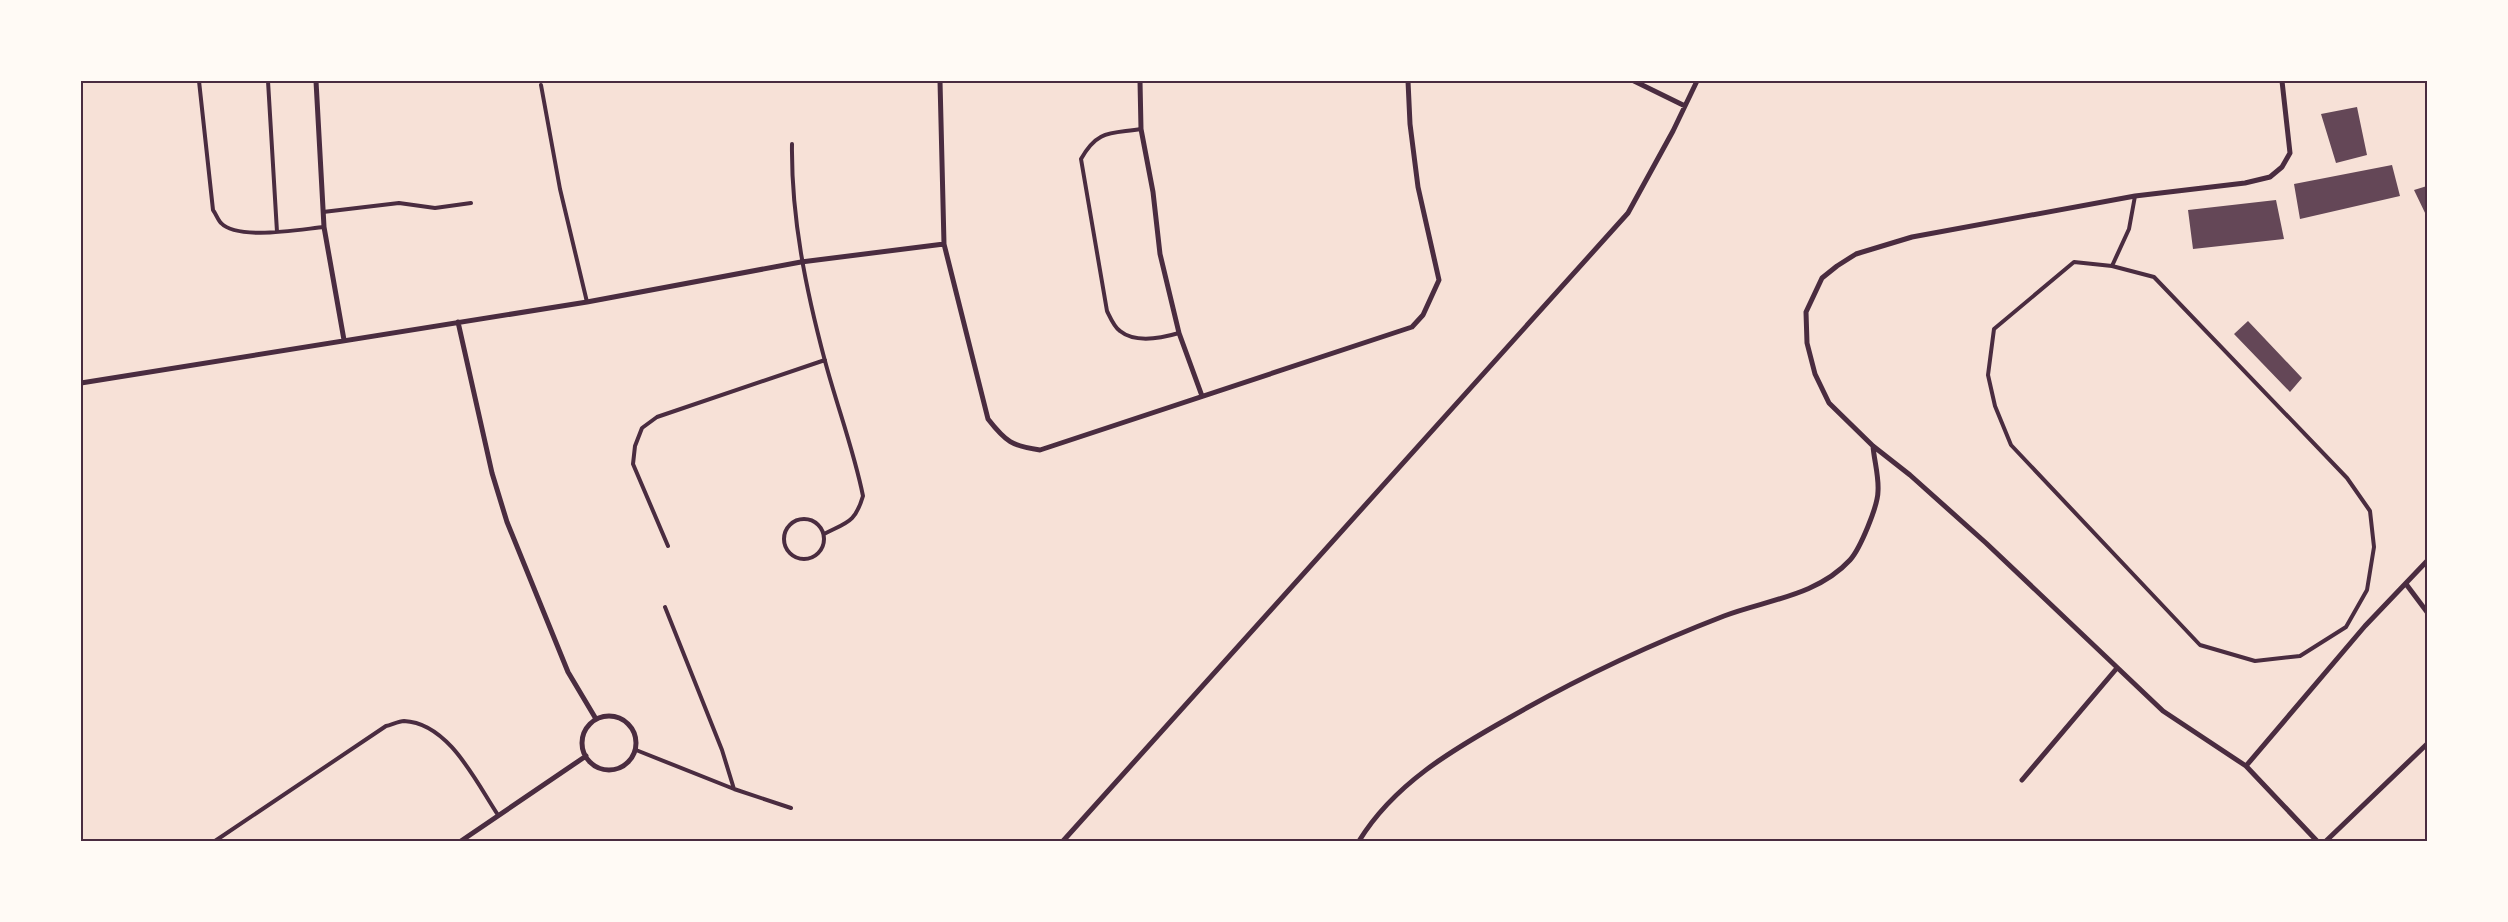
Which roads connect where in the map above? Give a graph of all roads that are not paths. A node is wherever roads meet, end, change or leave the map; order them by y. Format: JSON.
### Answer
{"nodes":[{"id":1,"x":199,"y":81,"type":"edge"},
{"id":2,"x":268,"y":81,"type":"edge"},
{"id":3,"x":316,"y":81,"type":"edge"},
{"id":4,"x":940,"y":81,"type":"edge"},
{"id":5,"x":1140,"y":81,"type":"edge"},
{"id":6,"x":1408,"y":81,"type":"edge"},
{"id":7,"x":1634,"y":81,"type":"edge"},
{"id":8,"x":1697,"y":81,"type":"edge"},
{"id":9,"x":2282,"y":81,"type":"edge"},
{"id":10,"x":541,"y":86,"type":"dead end"},
{"id":11,"x":1685,"y":106,"type":"junction"},
{"id":12,"x":1141,"y":129,"type":"junction"},
{"id":13,"x":792,"y":144,"type":"dead end"},
{"id":14,"x":2135,"y":196,"type":"junction"},
{"id":15,"x":471,"y":203,"type":"dead end"},
{"id":16,"x":323,"y":212,"type":"junction"},
{"id":17,"x":324,"y":226,"type":"junction"},
{"id":18,"x":277,"y":232,"type":"junction"},
{"id":19,"x":944,"y":244,"type":"junction"},
{"id":20,"x":801,"y":262,"type":"junction"},
{"id":21,"x":2112,"y":266,"type":"junction"},
{"id":22,"x":586,"y":302,"type":"junction"},
{"id":23,"x":458,"y":322,"type":"junction"},
{"id":24,"x":1179,"y":333,"type":"junction"},
{"id":25,"x":344,"y":340,"type":"junction"},
{"id":26,"x":825,"y":360,"type":"junction"},
{"id":27,"x":81,"y":383,"type":"edge"},
{"id":28,"x":1202,"y":396,"type":"junction"},
{"id":29,"x":1873,"y":446,"type":"junction"},
{"id":30,"x":824,"y":534,"type":"junction"},
{"id":31,"x":668,"y":546,"type":"dead end"},
{"id":32,"x":2427,"y":561,"type":"edge"},
{"id":33,"x":2406,"y":584,"type":"junction"},
{"id":34,"x":665,"y":607,"type":"dead end"},
{"id":35,"x":2427,"y":612,"type":"edge"},
{"id":36,"x":2117,"y":668,"type":"junction"},
{"id":37,"x":596,"y":718,"type":"junction"},
{"id":38,"x":2427,"y":744,"type":"edge"},
{"id":39,"x":636,"y":750,"type":"junction"},
{"id":40,"x":586,"y":756,"type":"junction"},
{"id":41,"x":2246,"y":766,"type":"junction"},
{"id":42,"x":2022,"y":780,"type":"dead end"},
{"id":43,"x":734,"y":789,"type":"junction"},
{"id":44,"x":791,"y":808,"type":"dead end"},
{"id":45,"x":498,"y":815,"type":"junction"},
{"id":46,"x":215,"y":841,"type":"edge"},
{"id":47,"x":461,"y":841,"type":"edge"},
{"id":48,"x":1063,"y":841,"type":"edge"},
{"id":49,"x":1359,"y":841,"type":"edge"},
{"id":50,"x":2316,"y":841,"type":"edge"},
{"id":51,"x":2326,"y":841,"type":"edge"}],
"edges":[{"from":1,"to":18,"type":"lane"},
{"from":2,"to":18,"type":"lane"},
{"from":3,"to":16,"type":"street"},
{"from":4,"to":19,"type":"street"},
{"from":5,"to":12,"type":"street"},
{"from":6,"to":28,"type":"street"},
{"from":7,"to":11,"type":"street"},
{"from":8,"to":11,"type":"street"},
{"from":9,"to":14,"type":"street"},
{"from":10,"to":22,"type":"lane"},
{"from":11,"to":48,"type":"street"},
{"from":12,"to":24,"type":"street"},
{"from":12,"to":24,"type":"lane"},
{"from":13,"to":20,"type":"lane"},
{"from":14,"to":21,"type":"lane"},
{"from":14,"to":29,"type":"street"},
{"from":15,"to":16,"type":"lane"},
{"from":16,"to":17,"type":"street"},
{"from":17,"to":18,"type":"lane"},
{"from":17,"to":25,"type":"street"},
{"from":19,"to":20,"type":"street"},
{"from":19,"to":28,"type":"street"},
{"from":20,"to":22,"type":"street"},
{"from":20,"to":26,"type":"lane"},
{"from":21,"to":21,"type":"lane"},
{"from":22,"to":23,"type":"street"},
{"from":23,"to":25,"type":"street"},
{"from":23,"to":37,"type":"street"},
{"from":24,"to":28,"type":"street"},
{"from":25,"to":27,"type":"street"},
{"from":26,"to":30,"type":"lane"},
{"from":26,"to":31,"type":"lane"},
{"from":29,"to":36,"type":"street"},
{"from":29,"to":49,"type":"street"},
{"from":30,"to":30,"type":"lane"},
{"from":32,"to":33,"type":"street"},
{"from":33,"to":35,"type":"street"},
{"from":33,"to":41,"type":"street"},
{"from":34,"to":43,"type":"lane"},
{"from":36,"to":41,"type":"street"},
{"from":36,"to":42,"type":"street"},
{"from":37,"to":39,"type":"street"},
{"from":37,"to":40,"type":"street"},
{"from":38,"to":51,"type":"street"},
{"from":39,"to":40,"type":"street"},
{"from":39,"to":43,"type":"lane"},
{"from":40,"to":45,"type":"street"},
{"from":41,"to":50,"type":"street"},
{"from":43,"to":44,"type":"lane"},
{"from":45,"to":46,"type":"lane"},
{"from":45,"to":47,"type":"street"}]}
